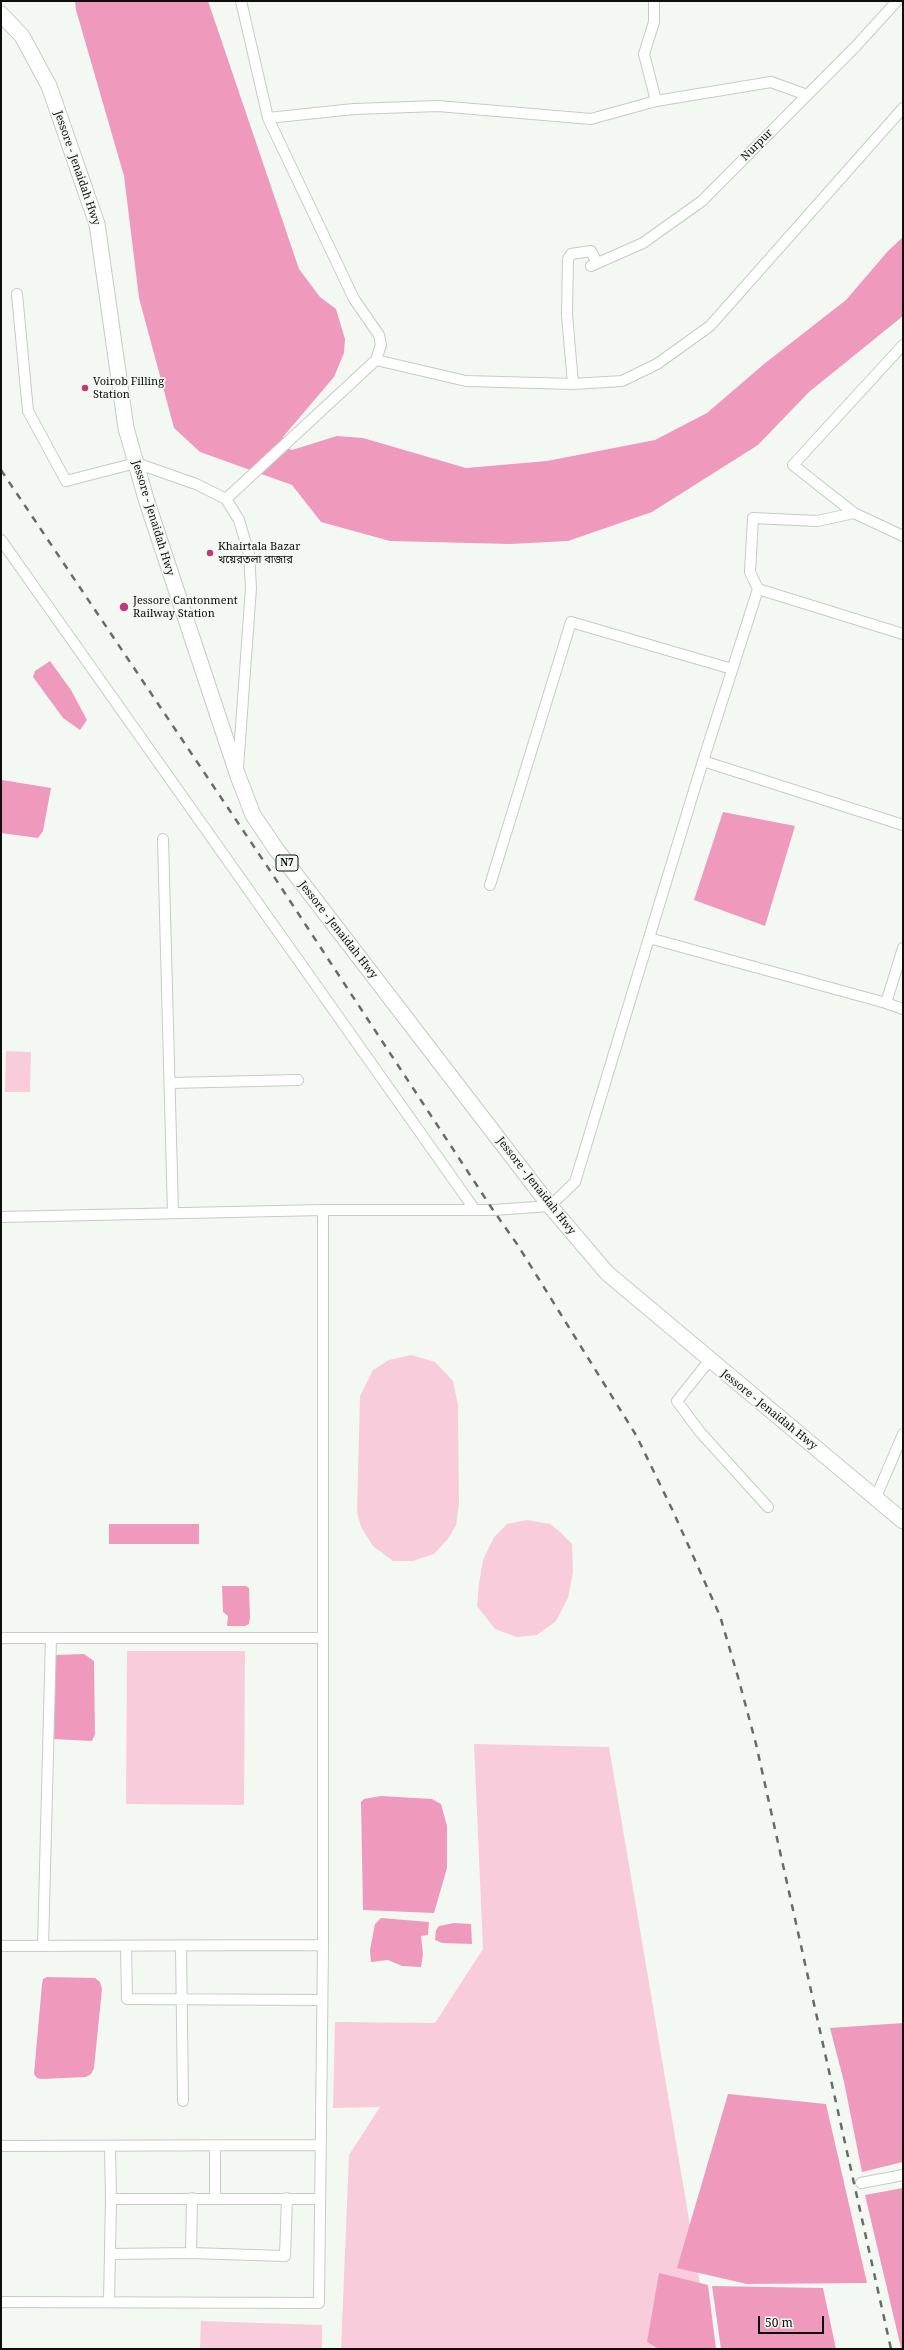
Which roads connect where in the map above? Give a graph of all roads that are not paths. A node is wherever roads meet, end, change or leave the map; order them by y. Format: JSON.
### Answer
{"nodes":[{"id":1,"x":241,"y":1,"type":"edge"},
{"id":2,"x":654,"y":1,"type":"edge"},
{"id":3,"x":897,"y":1,"type":"edge"},
{"id":4,"x":1,"y":14,"type":"edge"},
{"id":5,"x":808,"y":95,"type":"junction"},
{"id":6,"x":656,"y":101,"type":"junction"},
{"id":7,"x":903,"y":108,"type":"edge"},
{"id":8,"x":268,"y":118,"type":"junction"},
{"id":9,"x":17,"y":294,"type":"dead end"},
{"id":10,"x":903,"y":346,"type":"edge"},
{"id":11,"x":376,"y":360,"type":"junction"},
{"id":12,"x":573,"y":384,"type":"junction"},
{"id":13,"x":136,"y":463,"type":"junction"},
{"id":14,"x":226,"y":499,"type":"junction"},
{"id":15,"x":854,"y":513,"type":"junction"},
{"id":16,"x":903,"y":536,"type":"edge"},
{"id":17,"x":1,"y":540,"type":"edge"},
{"id":18,"x":758,"y":589,"type":"junction"},
{"id":19,"x":903,"y":634,"type":"edge"},
{"id":20,"x":732,"y":669,"type":"junction"},
{"id":21,"x":703,"y":761,"type":"junction"},
{"id":22,"x":238,"y":776,"type":"junction"},
{"id":23,"x":903,"y":825,"type":"edge"},
{"id":24,"x":163,"y":839,"type":"dead end"},
{"id":25,"x":490,"y":886,"type":"dead end"},
{"id":26,"x":649,"y":938,"type":"junction"},
{"id":27,"x":903,"y":948,"type":"edge"},
{"id":28,"x":886,"y":1003,"type":"junction"},
{"id":29,"x":903,"y":1009,"type":"edge"},
{"id":30,"x":298,"y":1080,"type":"dead end"},
{"id":31,"x":170,"y":1082,"type":"junction"},
{"id":32,"x":550,"y":1206,"type":"junction"},
{"id":33,"x":323,"y":1210,"type":"junction"},
{"id":34,"x":475,"y":1210,"type":"junction"},
{"id":35,"x":173,"y":1213,"type":"junction"},
{"id":36,"x":1,"y":1217,"type":"edge"},
{"id":37,"x":709,"y":1361,"type":"junction"},
{"id":38,"x":903,"y":1434,"type":"edge"},
{"id":39,"x":876,"y":1497,"type":"junction"},
{"id":40,"x":768,"y":1507,"type":"dead end"},
{"id":41,"x":903,"y":1521,"type":"edge"},
{"id":42,"x":1,"y":1638,"type":"edge"},
{"id":43,"x":51,"y":1638,"type":"junction"},
{"id":44,"x":323,"y":1638,"type":"junction"},
{"id":45,"x":323,"y":1945,"type":"junction"},
{"id":46,"x":1,"y":1946,"type":"edge"},
{"id":47,"x":43,"y":1946,"type":"junction"},
{"id":48,"x":126,"y":1946,"type":"junction"},
{"id":49,"x":181,"y":1946,"type":"junction"},
{"id":50,"x":181,"y":1999,"type":"junction"},
{"id":51,"x":322,"y":2000,"type":"junction"},
{"id":52,"x":183,"y":2101,"type":"dead end"},
{"id":53,"x":320,"y":2145,"type":"junction"},
{"id":54,"x":1,"y":2146,"type":"edge"},
{"id":55,"x":110,"y":2147,"type":"junction"},
{"id":56,"x":215,"y":2147,"type":"junction"},
{"id":57,"x":903,"y":2175,"type":"edge"},
{"id":58,"x":861,"y":2183,"type":"dead end"},
{"id":59,"x":192,"y":2198,"type":"junction"},
{"id":60,"x":215,"y":2198,"type":"junction"},
{"id":61,"x":287,"y":2198,"type":"junction"},
{"id":62,"x":320,"y":2198,"type":"junction"},
{"id":63,"x":110,"y":2199,"type":"junction"},
{"id":64,"x":191,"y":2253,"type":"junction"},
{"id":65,"x":110,"y":2254,"type":"junction"},
{"id":66,"x":1,"y":2302,"type":"edge"},
{"id":67,"x":110,"y":2302,"type":"junction"}],
"edges":[{"from":1,"to":8,"type":"street"},
{"from":2,"to":6,"type":"street"},
{"from":3,"to":5,"type":"street","name":"Nurpur"},
{"from":4,"to":13,"type":"highway","name":"Jessore - Jenaidah Hwy","number":"N7"},
{"from":5,"to":6,"type":"street"},
{"from":5,"to":12,"type":"street","name":"Nurpur"},
{"from":6,"to":8,"type":"street"},
{"from":7,"to":12,"type":"street"},
{"from":8,"to":11,"type":"street"},
{"from":9,"to":13,"type":"street"},
{"from":10,"to":15,"type":"street"},
{"from":11,"to":12,"type":"street"},
{"from":11,"to":14,"type":"street"},
{"from":13,"to":14,"type":"street"},
{"from":13,"to":22,"type":"highway","name":"Jessore - Jenaidah Hwy","number":"N7"},
{"from":14,"to":22,"type":"street"},
{"from":15,"to":16,"type":"street"},
{"from":15,"to":18,"type":"street"},
{"from":17,"to":34,"type":"street"},
{"from":18,"to":19,"type":"street"},
{"from":18,"to":20,"type":"street"},
{"from":20,"to":21,"type":"street"},
{"from":20,"to":25,"type":"street"},
{"from":21,"to":23,"type":"street"},
{"from":21,"to":26,"type":"street"},
{"from":22,"to":32,"type":"highway","name":"Jessore - Jenaidah Hwy","number":"N7"},
{"from":24,"to":31,"type":"street"},
{"from":26,"to":28,"type":"street"},
{"from":26,"to":32,"type":"street"},
{"from":27,"to":28,"type":"street"},
{"from":28,"to":29,"type":"street"},
{"from":30,"to":31,"type":"street"},
{"from":31,"to":35,"type":"street"},
{"from":32,"to":34,"type":"street"},
{"from":32,"to":37,"type":"highway","name":"Jessore - Jenaidah Hwy","number":"N7"},
{"from":33,"to":34,"type":"street"},
{"from":33,"to":35,"type":"street"},
{"from":33,"to":44,"type":"street"},
{"from":35,"to":36,"type":"street"},
{"from":37,"to":39,"type":"highway","name":"Jessore - Jenaidah Hwy","number":"N7"},
{"from":37,"to":40,"type":"street"},
{"from":38,"to":39,"type":"street"},
{"from":39,"to":41,"type":"highway","name":"Jessore - Jenaidah Hwy","number":"N7"},
{"from":42,"to":43,"type":"street"},
{"from":43,"to":44,"type":"street"},
{"from":43,"to":47,"type":"street"},
{"from":44,"to":45,"type":"street"},
{"from":45,"to":49,"type":"street"},
{"from":45,"to":51,"type":"street"},
{"from":46,"to":47,"type":"street"},
{"from":47,"to":48,"type":"street"},
{"from":48,"to":49,"type":"street"},
{"from":48,"to":50,"type":"street"},
{"from":49,"to":50,"type":"street"},
{"from":50,"to":51,"type":"street"},
{"from":50,"to":52,"type":"street"},
{"from":51,"to":53,"type":"street"},
{"from":53,"to":56,"type":"street"},
{"from":53,"to":62,"type":"street"},
{"from":54,"to":55,"type":"street"},
{"from":55,"to":56,"type":"street"},
{"from":55,"to":63,"type":"street"},
{"from":56,"to":60,"type":"street"},
{"from":57,"to":58,"type":"street"},
{"from":59,"to":60,"type":"street"},
{"from":59,"to":63,"type":"street"},
{"from":59,"to":64,"type":"street"},
{"from":60,"to":61,"type":"street"},
{"from":61,"to":62,"type":"street"},
{"from":61,"to":64,"type":"street"},
{"from":62,"to":67,"type":"street"},
{"from":63,"to":65,"type":"street"},
{"from":64,"to":65,"type":"street"},
{"from":65,"to":67,"type":"street"},
{"from":66,"to":67,"type":"street"}]}
